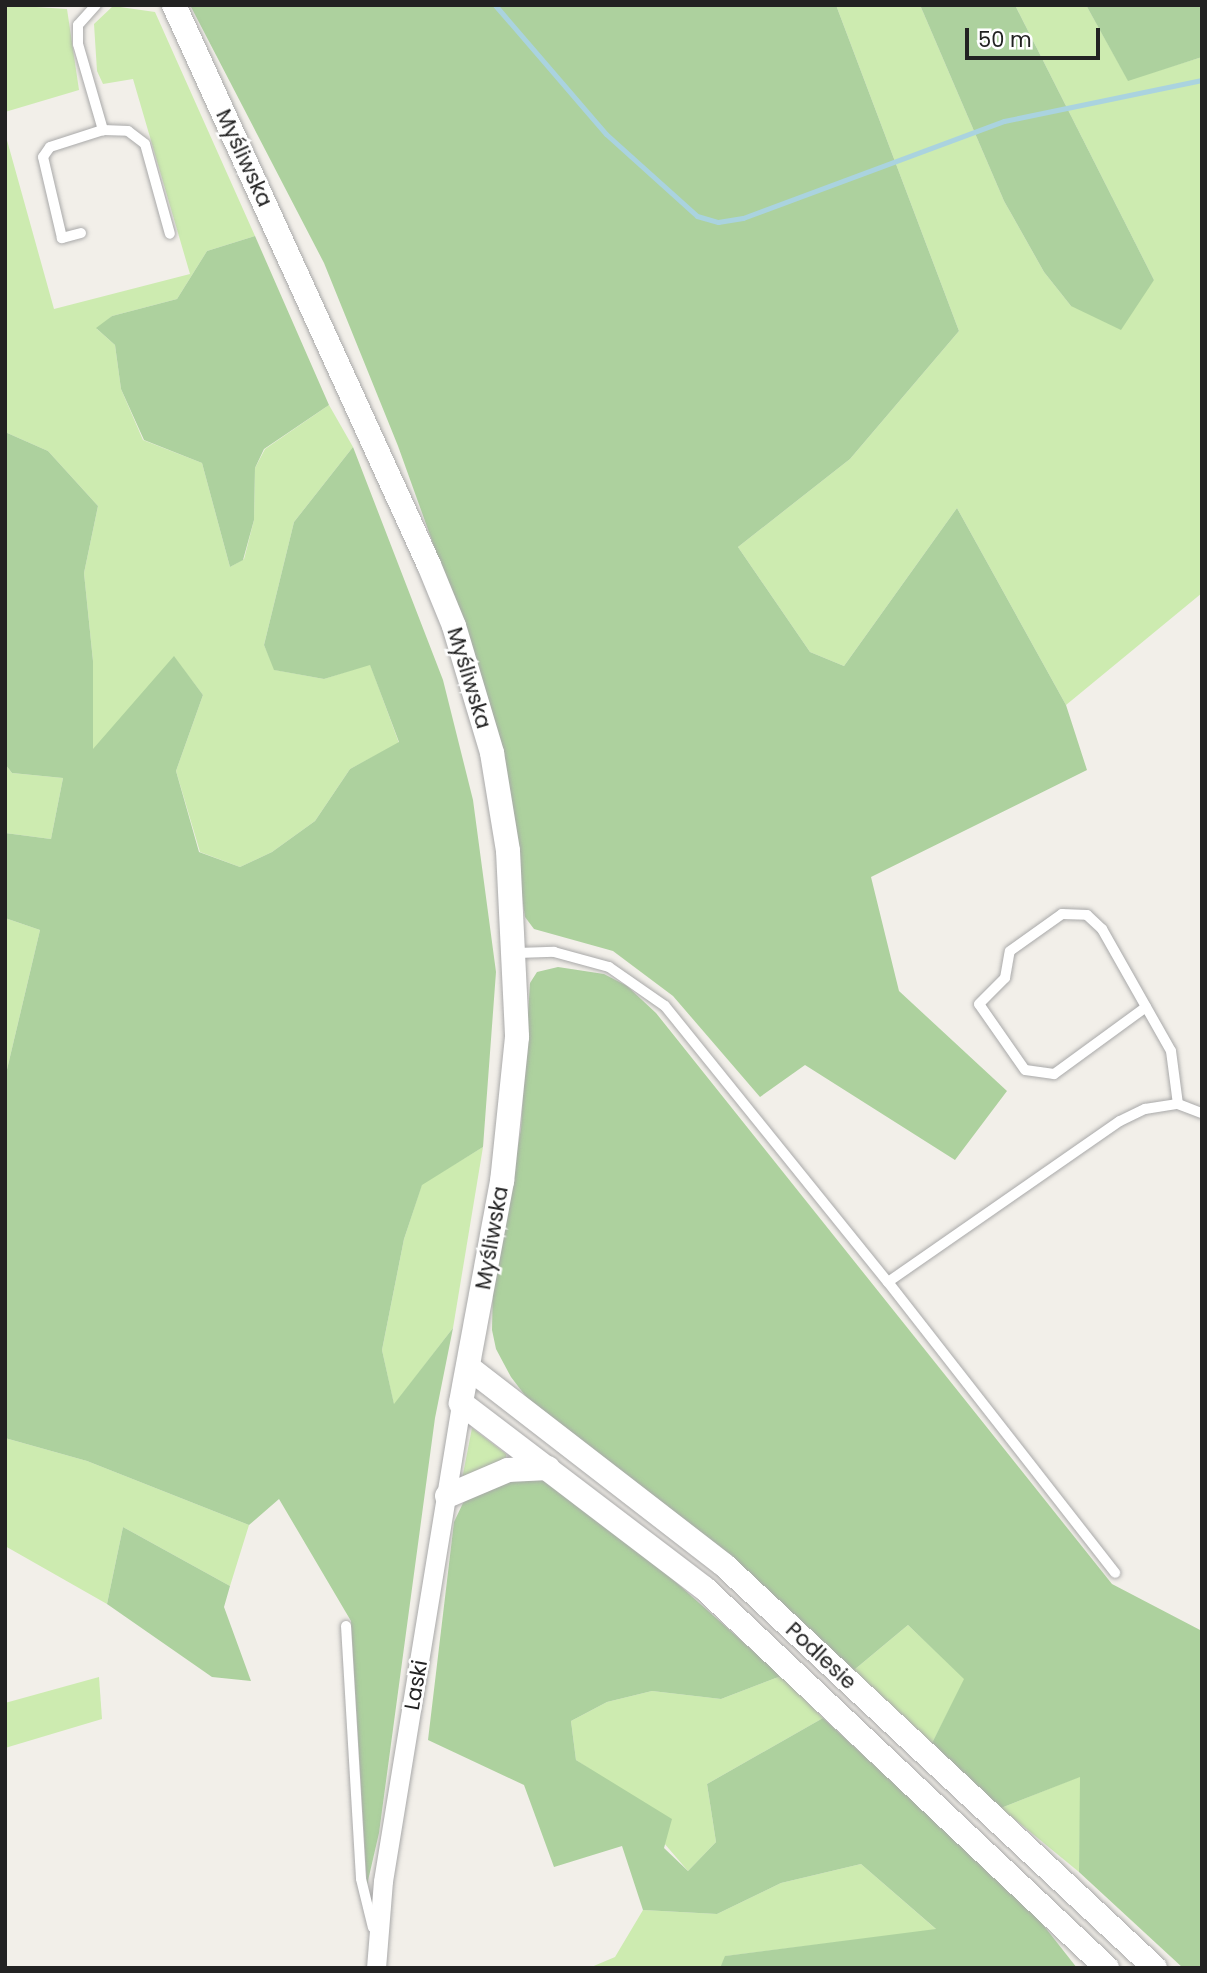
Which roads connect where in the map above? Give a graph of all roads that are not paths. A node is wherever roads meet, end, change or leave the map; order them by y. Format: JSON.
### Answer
{"nodes":[{"id":1,"x":96,"y":5,"type":"edge"},
{"id":2,"x":174,"y":5,"type":"edge"},
{"id":3,"x":103,"y":130,"type":"junction"},
{"id":4,"x":81,"y":233,"type":"dead end"},
{"id":5,"x":170,"y":233,"type":"dead end"},
{"id":6,"x":517,"y":953,"type":"junction"},
{"id":7,"x":1146,"y":1007,"type":"junction"},
{"id":8,"x":1178,"y":1104,"type":"junction"},
{"id":9,"x":1202,"y":1113,"type":"edge"},
{"id":10,"x":888,"y":1282,"type":"junction"},
{"id":11,"x":468,"y":1367,"type":"junction"},
{"id":12,"x":461,"y":1403,"type":"junction"},
{"id":13,"x":526,"y":1416,"type":"junction"},
{"id":14,"x":511,"y":1440,"type":"junction"},
{"id":15,"x":548,"y":1468,"type":"junction"},
{"id":16,"x":447,"y":1496,"type":"junction"},
{"id":17,"x":1115,"y":1573,"type":"dead end"},
{"id":18,"x":346,"y":1626,"type":"dead end"},
{"id":19,"x":377,"y":1942,"type":"junction"},
{"id":20,"x":376,"y":1968,"type":"edge"},
{"id":21,"x":1107,"y":1968,"type":"edge"},
{"id":22,"x":1155,"y":1968,"type":"edge"}],
"edges":[{"from":1,"to":3,"type":"lane"},
{"from":2,"to":6,"type":"street","name":"Myśliwska"},
{"from":3,"to":4,"type":"lane"},
{"from":3,"to":5,"type":"lane"},
{"from":6,"to":10,"type":"lane"},
{"from":6,"to":11,"type":"street","name":"Myśliwska"},
{"from":7,"to":7,"type":"lane"},
{"from":7,"to":8,"type":"lane"},
{"from":8,"to":9,"type":"lane"},
{"from":8,"to":10,"type":"lane"},
{"from":10,"to":17,"type":"lane"},
{"from":11,"to":12,"type":"street","name":"Myśliwska"},
{"from":11,"to":13,"type":"street","name":"Podlesie"},
{"from":12,"to":14,"type":"street","name":"Podlesie"},
{"from":12,"to":16,"type":"street","name":"Laski"},
{"from":13,"to":14,"type":"street"},
{"from":13,"to":22,"type":"street","name":"Podlesie"},
{"from":14,"to":15,"type":"street","name":"Podlesie"},
{"from":15,"to":16,"type":"street"},
{"from":15,"to":21,"type":"street","name":"Podlesie"},
{"from":16,"to":19,"type":"street","name":"Laski"},
{"from":18,"to":19,"type":"lane"},
{"from":19,"to":20,"type":"street","name":"Laski"}]}
